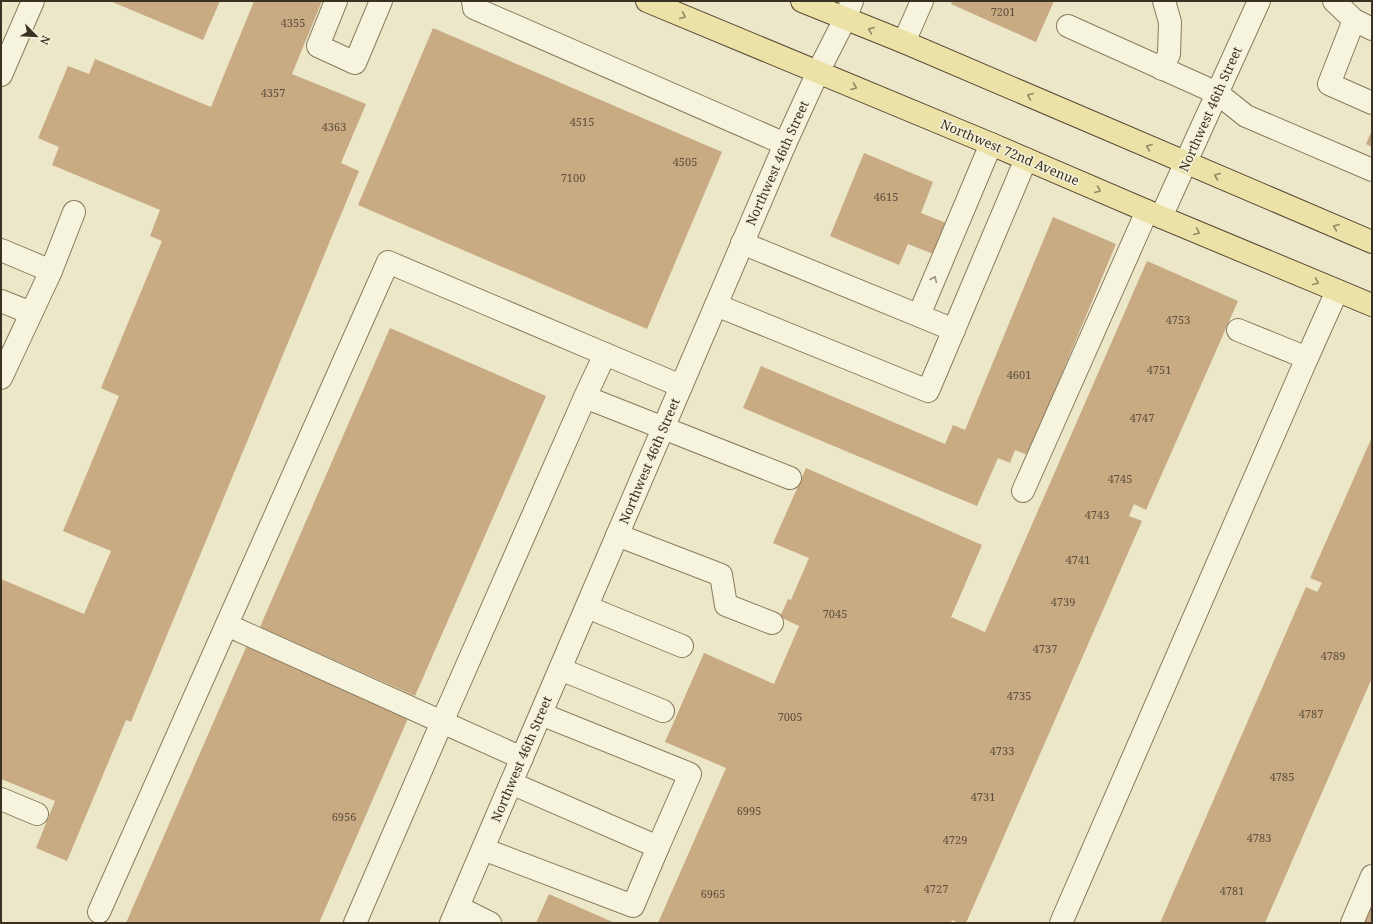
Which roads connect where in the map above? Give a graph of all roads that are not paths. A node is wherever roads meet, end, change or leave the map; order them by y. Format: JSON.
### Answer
{"nodes":[{"id":1,"x":33,"y":1,"type":"edge"},
{"id":2,"x":336,"y":1,"type":"edge"},
{"id":3,"x":381,"y":1,"type":"edge"},
{"id":4,"x":473,"y":1,"type":"edge"},
{"id":5,"x":647,"y":1,"type":"edge"},
{"id":6,"x":802,"y":1,"type":"edge"},
{"id":7,"x":922,"y":1,"type":"edge"},
{"id":8,"x":1164,"y":1,"type":"edge"},
{"id":9,"x":1259,"y":1,"type":"edge"},
{"id":10,"x":1334,"y":1,"type":"edge"},
{"id":11,"x":849,"y":10,"type":"edge"},
{"id":12,"x":1363,"y":24,"type":"edge"},
{"id":13,"x":1068,"y":26,"type":"dead end"},
{"id":14,"x":904,"y":42,"type":"junction"},
{"id":15,"x":1162,"y":69,"type":"junction"},
{"id":16,"x":818,"y":72,"type":"junction"},
{"id":17,"x":1,"y":75,"type":"edge"},
{"id":18,"x":1217,"y":93,"type":"junction"},
{"id":19,"x":1372,"y":103,"type":"edge"},
{"id":20,"x":785,"y":144,"type":"junction"},
{"id":21,"x":991,"y":144,"type":"junction"},
{"id":22,"x":1026,"y":159,"type":"junction"},
{"id":23,"x":1185,"y":162,"type":"junction"},
{"id":24,"x":1372,"y":170,"type":"edge"},
{"id":25,"x":74,"y":212,"type":"dead end"},
{"id":26,"x":1154,"y":214,"type":"junction"},
{"id":27,"x":1372,"y":242,"type":"edge"},
{"id":28,"x":742,"y":243,"type":"junction"},
{"id":29,"x":1,"y":250,"type":"edge"},
{"id":30,"x":50,"y":270,"type":"junction"},
{"id":31,"x":1337,"y":291,"type":"junction"},
{"id":32,"x":1,"y":302,"type":"edge"},
{"id":33,"x":716,"y":305,"type":"junction"},
{"id":34,"x":1372,"y":306,"type":"edge"},
{"id":35,"x":31,"y":313,"type":"junction"},
{"id":36,"x":919,"y":315,"type":"junction"},
{"id":37,"x":954,"y":330,"type":"junction"},
{"id":38,"x":1238,"y":330,"type":"dead end"},
{"id":39,"x":605,"y":354,"type":"junction"},
{"id":40,"x":1307,"y":358,"type":"junction"},
{"id":41,"x":1,"y":378,"type":"edge"},
{"id":42,"x":681,"y":386,"type":"junction"},
{"id":43,"x":586,"y":397,"type":"junction"},
{"id":44,"x":663,"y":428,"type":"junction"},
{"id":45,"x":790,"y":478,"type":"dead end"},
{"id":46,"x":1023,"y":491,"type":"dead end"},
{"id":47,"x":617,"y":535,"type":"junction"},
{"id":48,"x":587,"y":607,"type":"junction"},
{"id":49,"x":772,"y":623,"type":"dead end"},
{"id":50,"x":226,"y":625,"type":"junction"},
{"id":51,"x":682,"y":646,"type":"dead end"},
{"id":52,"x":560,"y":669,"type":"junction"},
{"id":53,"x":663,"y":711,"type":"dead end"},
{"id":54,"x":541,"y":714,"type":"junction"},
{"id":55,"x":442,"y":722,"type":"junction"},
{"id":56,"x":522,"y":758,"type":"junction"},
{"id":57,"x":511,"y":783,"type":"junction"},
{"id":58,"x":1,"y":799,"type":"edge"},
{"id":59,"x":37,"y":814,"type":"dead end"},
{"id":60,"x":658,"y":847,"type":"junction"},
{"id":61,"x":483,"y":849,"type":"junction"},
{"id":62,"x":1372,"y":876,"type":"edge"},
{"id":63,"x":99,"y":912,"type":"dead end"},
{"id":64,"x":454,"y":915,"type":"edge"},
{"id":65,"x":355,"y":923,"type":"edge"},
{"id":66,"x":490,"y":923,"type":"edge"},
{"id":67,"x":1061,"y":923,"type":"edge"},
{"id":68,"x":1352,"y":923,"type":"edge"}],
"edges":[{"from":1,"to":17,"type":"street"},
{"from":2,"to":3,"type":"street"},
{"from":4,"to":20,"type":"street"},
{"from":5,"to":16,"type":"main road","name":"Northwest 72nd Avenue","one_way":true},
{"from":6,"to":11,"type":"main road"},
{"from":7,"to":14,"type":"street"},
{"from":8,"to":15,"type":"street"},
{"from":9,"to":18,"type":"street","name":"Northwest 46th Street"},
{"from":10,"to":12,"type":"street"},
{"from":14,"to":11,"type":"main road","one_way":true},
{"from":11,"to":16,"type":"street","name":"Northwest 46th Street"},
{"from":12,"to":19,"type":"street"},
{"from":13,"to":15,"type":"street"},
{"from":23,"to":14,"type":"main road","one_way":true},
{"from":15,"to":18,"type":"street"},
{"from":16,"to":20,"type":"street","name":"Northwest 46th Street"},
{"from":16,"to":21,"type":"main road","name":"Northwest 72nd Avenue","one_way":true},
{"from":18,"to":23,"type":"street","name":"Northwest 46th Street"},
{"from":18,"to":24,"type":"street"},
{"from":20,"to":28,"type":"street","name":"Northwest 46th Street"},
{"from":21,"to":22,"type":"main road","name":"Northwest 72nd Avenue"},
{"from":36,"to":21,"type":"street","one_way":true},
{"from":22,"to":26,"type":"main road","name":"Northwest 72nd Avenue","one_way":true},
{"from":22,"to":37,"type":"street"},
{"from":23,"to":26,"type":"street","name":"Northwest 46th Street"},
{"from":27,"to":23,"type":"main road","one_way":true},
{"from":25,"to":30,"type":"street"},
{"from":26,"to":31,"type":"main road","name":"Northwest 72nd Avenue","one_way":true},
{"from":26,"to":46,"type":"street","name":"Northwest 46th Street"},
{"from":28,"to":33,"type":"street","name":"Northwest 46th Street"},
{"from":28,"to":36,"type":"street"},
{"from":29,"to":30,"type":"street"},
{"from":30,"to":35,"type":"street"},
{"from":31,"to":34,"type":"main road","name":"Northwest 72nd Avenue"},
{"from":31,"to":40,"type":"street"},
{"from":32,"to":35,"type":"street"},
{"from":33,"to":37,"type":"street"},
{"from":33,"to":42,"type":"street","name":"Northwest 46th Street"},
{"from":35,"to":41,"type":"street"},
{"from":36,"to":37,"type":"street"},
{"from":38,"to":40,"type":"street"},
{"from":39,"to":42,"type":"street"},
{"from":39,"to":43,"type":"street"},
{"from":39,"to":50,"type":"street"},
{"from":40,"to":67,"type":"street"},
{"from":42,"to":44,"type":"street","name":"Northwest 46th Street"},
{"from":43,"to":44,"type":"street"},
{"from":43,"to":55,"type":"street"},
{"from":44,"to":45,"type":"street"},
{"from":44,"to":47,"type":"street","name":"Northwest 46th Street"},
{"from":47,"to":48,"type":"street","name":"Northwest 46th Street"},
{"from":47,"to":49,"type":"street"},
{"from":48,"to":51,"type":"street"},
{"from":48,"to":52,"type":"street","name":"Northwest 46th Street"},
{"from":50,"to":55,"type":"street"},
{"from":50,"to":63,"type":"street"},
{"from":52,"to":53,"type":"street"},
{"from":52,"to":54,"type":"street","name":"Northwest 46th Street"},
{"from":54,"to":56,"type":"street","name":"Northwest 46th Street"},
{"from":54,"to":60,"type":"street"},
{"from":55,"to":56,"type":"street"},
{"from":55,"to":65,"type":"street"},
{"from":56,"to":57,"type":"street","name":"Northwest 46th Street"},
{"from":57,"to":60,"type":"street"},
{"from":57,"to":61,"type":"street","name":"Northwest 46th Street"},
{"from":58,"to":59,"type":"street"},
{"from":60,"to":61,"type":"street"},
{"from":61,"to":64,"type":"street","name":"Northwest 46th Street"},
{"from":62,"to":68,"type":"street"},
{"from":64,"to":66,"type":"street"}]}
